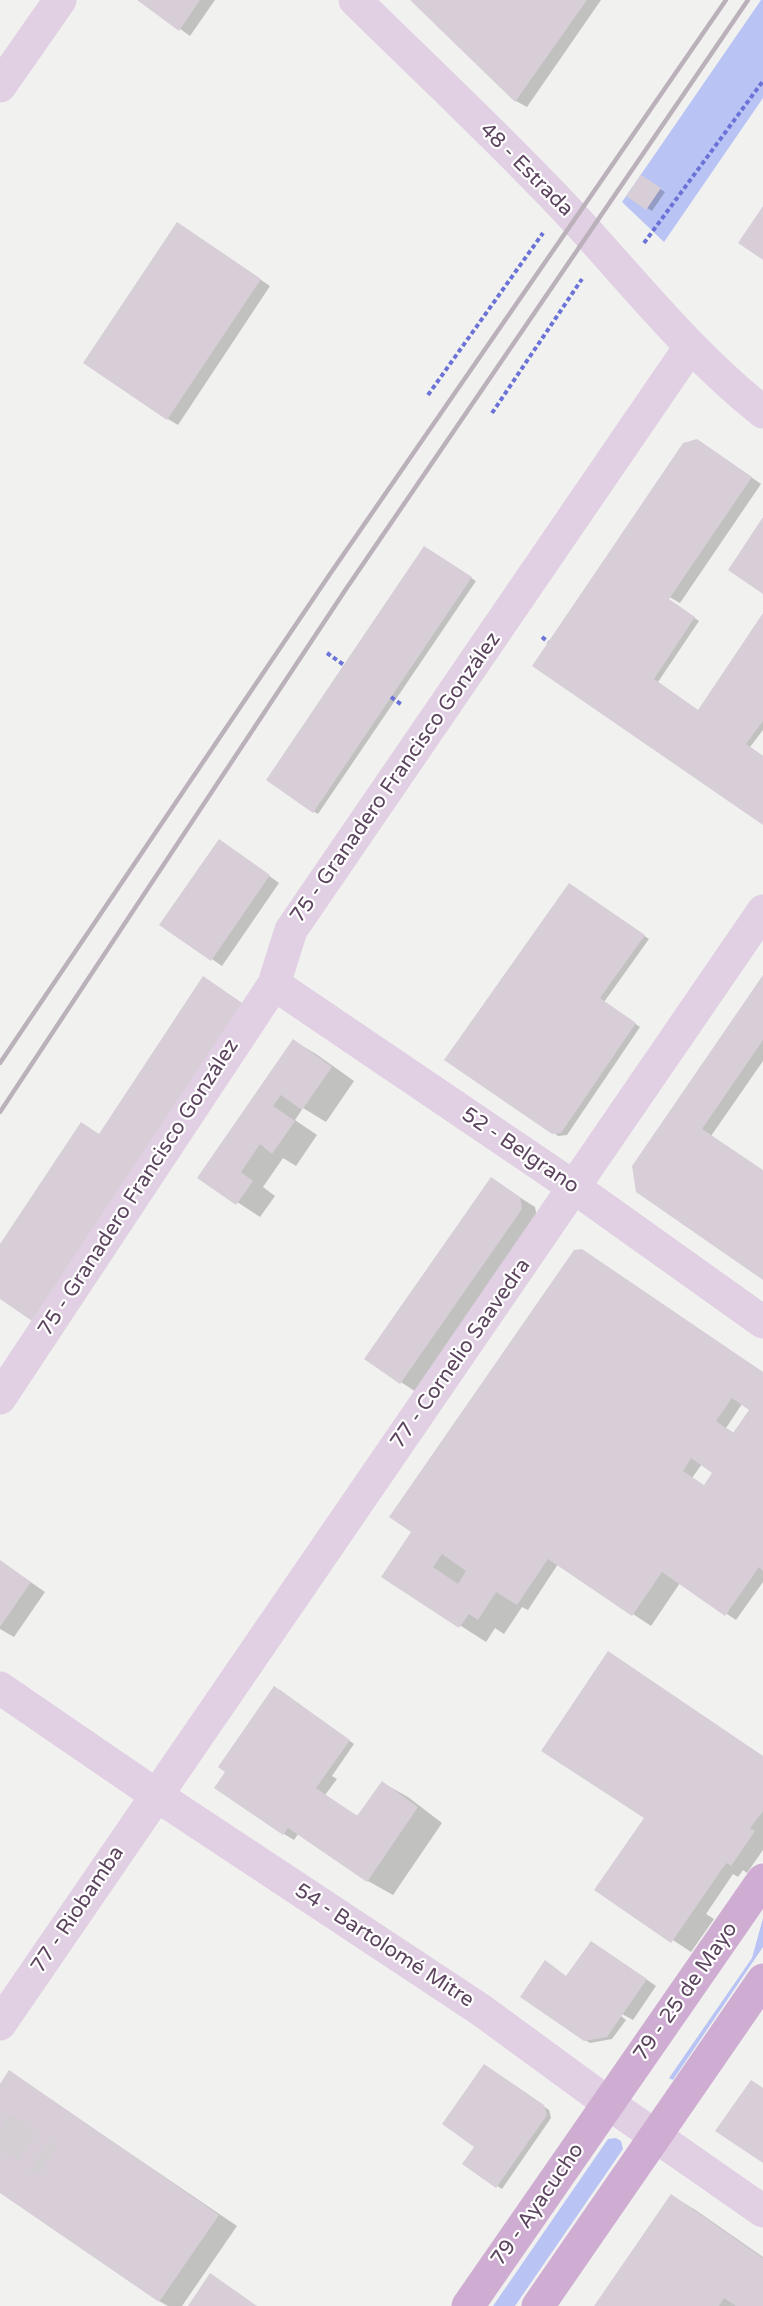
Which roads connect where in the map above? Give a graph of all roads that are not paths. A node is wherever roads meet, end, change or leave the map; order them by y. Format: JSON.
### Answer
{"nodes":[{"id":1,"x":60,"y":0,"type":"edge"},
{"id":2,"x":355,"y":0,"type":"edge"},
{"id":3,"x":0,"y":86,"type":"edge"},
{"id":4,"x":690,"y":347,"type":"junction"},
{"id":5,"x":763,"y":412,"type":"edge"},
{"id":6,"x":763,"y":911,"type":"edge"},
{"id":7,"x":274,"y":984,"type":"junction"},
{"id":8,"x":575,"y":1188,"type":"junction"},
{"id":9,"x":763,"y":1322,"type":"edge"},
{"id":10,"x":0,"y":1398,"type":"edge"},
{"id":11,"x":0,"y":1688,"type":"edge"},
{"id":12,"x":156,"y":1795,"type":"junction"},
{"id":13,"x":763,"y":1880,"type":"edge"},
{"id":14,"x":763,"y":1980,"type":"edge"},
{"id":15,"x":0,"y":2024,"type":"edge"},
{"id":16,"x":608,"y":2103,"type":"junction"},
{"id":17,"x":656,"y":2137,"type":"junction"},
{"id":18,"x":763,"y":2211,"type":"edge"},
{"id":19,"x":468,"y":2306,"type":"edge"},
{"id":20,"x":538,"y":2306,"type":"edge"}],
"edges":[{"from":1,"to":3,"type":"street"},
{"from":2,"to":4,"type":"street","name":"48 - Estrada"},
{"from":4,"to":5,"type":"street","name":"48 - Estrada"},
{"from":4,"to":7,"type":"street","name":"75 - Granadero Francisco González"},
{"from":6,"to":8,"type":"street","name":"77 - Cornelio Saavedra"},
{"from":7,"to":8,"type":"street","name":"52 - Belgrano"},
{"from":7,"to":10,"type":"street","name":"75 - Granadero Francisco González"},
{"from":8,"to":9,"type":"street","name":"52 - Belgrano"},
{"from":8,"to":12,"type":"street","name":"77 - Cornelio Saavedra"},
{"from":11,"to":12,"type":"street","name":"54 - Bartolomé Mitre"},
{"from":12,"to":15,"type":"street","name":"77 - Riobamba"},
{"from":12,"to":16,"type":"street","name":"54 - Bartolomé Mitre"},
{"from":13,"to":16,"type":"main road","name":"79 - 25 de Mayo"},
{"from":14,"to":17,"type":"main road"},
{"from":16,"to":17,"type":"street","name":"54 - Bartolomé Mitre"},
{"from":16,"to":19,"type":"main road","name":"79 - Ayacucho"},
{"from":17,"to":18,"type":"street","name":"54 - Bartolomé Mitre"},
{"from":17,"to":20,"type":"main road"}]}
